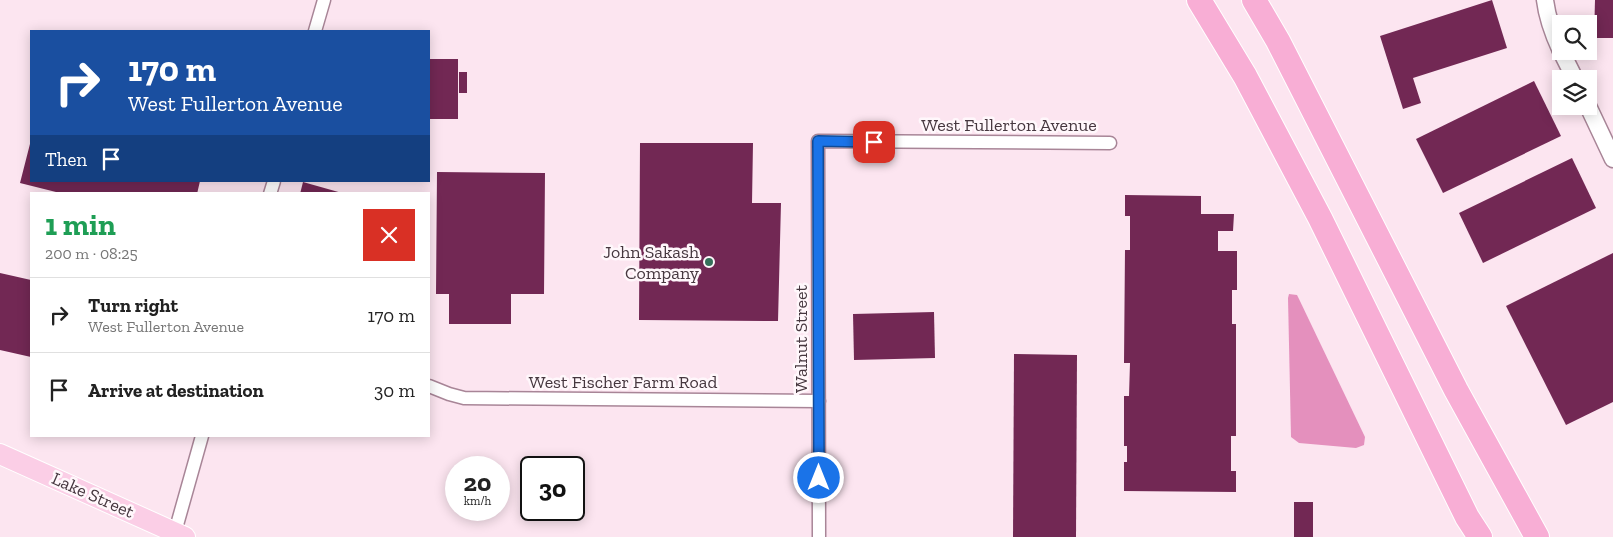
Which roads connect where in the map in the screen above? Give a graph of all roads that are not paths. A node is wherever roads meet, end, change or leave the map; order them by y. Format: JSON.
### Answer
{"nodes":[{"id":1,"x":324,"y":0,"type":"edge"},
{"id":2,"x":1199,"y":0,"type":"edge"},
{"id":3,"x":1254,"y":0,"type":"edge"},
{"id":4,"x":1546,"y":0,"type":"edge"},
{"id":5,"x":1552,"y":26,"type":"edge"},
{"id":6,"x":315,"y":30,"type":"edge"},
{"id":7,"x":1592,"y":115,"type":"edge"},
{"id":8,"x":818,"y":141,"type":"joint"},
{"id":9,"x":1110,"y":143,"type":"dead end"},
{"id":10,"x":1613,"y":159,"type":"edge"},
{"id":11,"x":430,"y":386,"type":"edge"},
{"id":12,"x":819,"y":401,"type":"junction"},
{"id":13,"x":202,"y":437,"type":"edge"},
{"id":14,"x":0,"y":454,"type":"edge"},
{"id":15,"x":180,"y":535,"type":"edge"},
{"id":16,"x":819,"y":537,"type":"edge"},
{"id":17,"x":1480,"y":537,"type":"edge"},
{"id":18,"x":1537,"y":537,"type":"edge"}],
"edges":[{"from":1,"to":6,"type":"street"},
{"from":2,"to":17,"type":"highway"},
{"from":3,"to":18,"type":"highway"},
{"from":4,"to":5,"type":"street"},
{"from":7,"to":10,"type":"street"},
{"from":8,"to":9,"type":"street","name":"West Fullerton Avenue"},
{"from":8,"to":12,"type":"street","name":"Walnut Street"},
{"from":11,"to":12,"type":"street","name":"West Fischer Farm Road"},
{"from":12,"to":16,"type":"street","name":"Walnut Street"},
{"from":13,"to":15,"type":"street"},
{"from":14,"to":15,"type":"main road","name":"Lake Street"}]}
